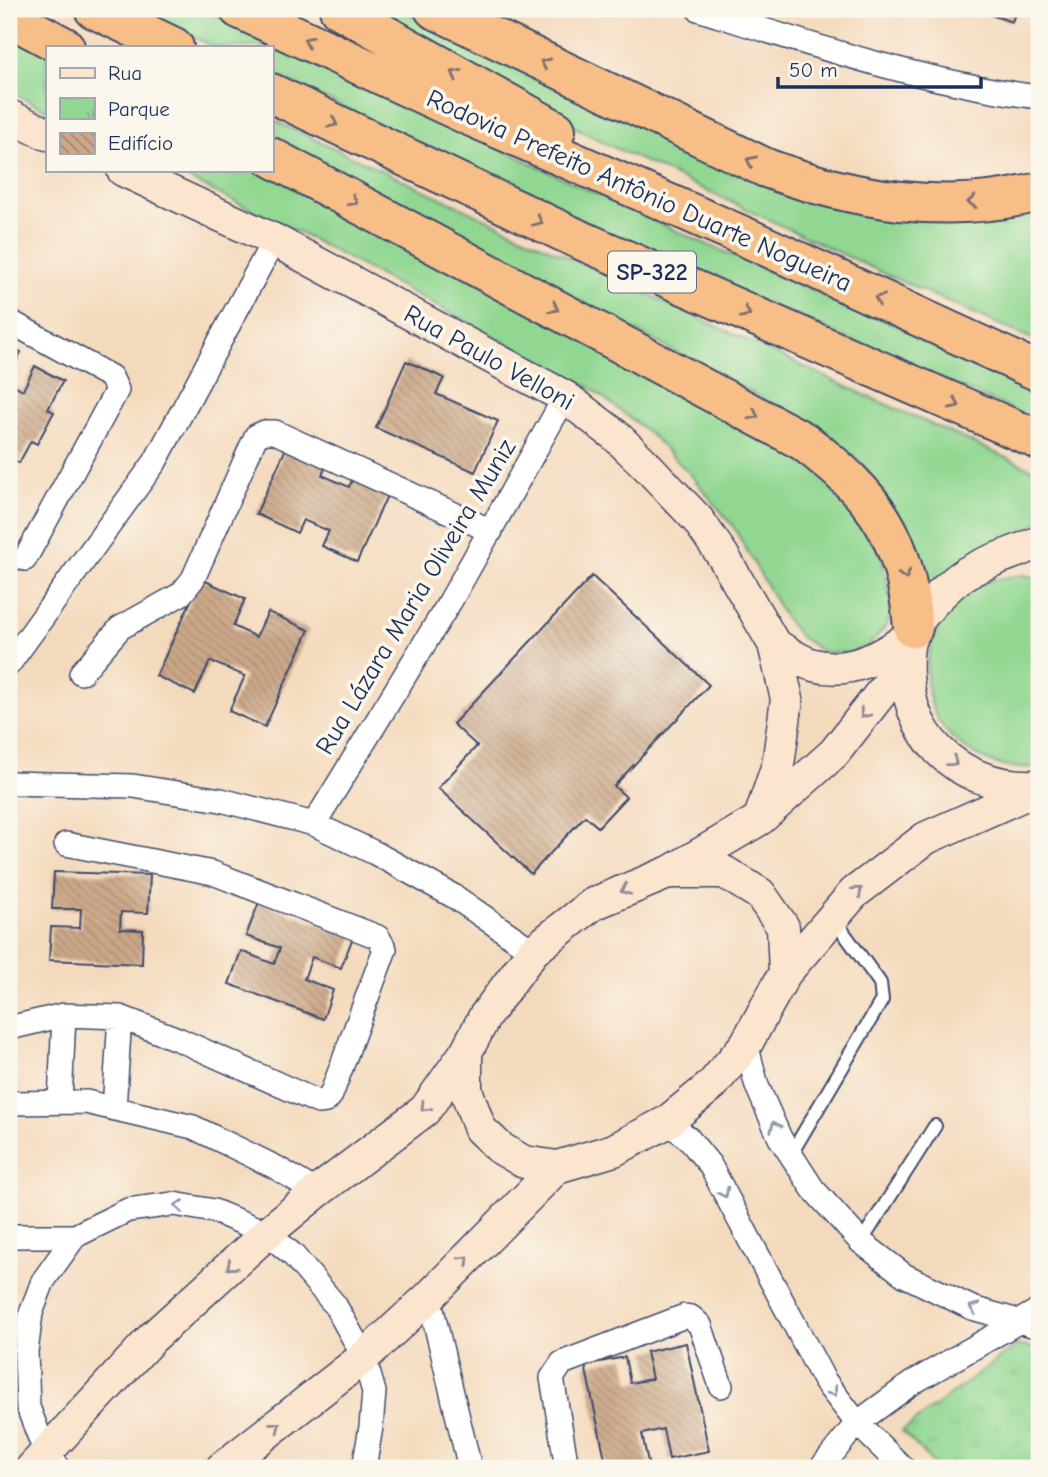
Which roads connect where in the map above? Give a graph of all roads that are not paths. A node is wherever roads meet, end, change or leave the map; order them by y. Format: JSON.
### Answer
{"nodes":[{"id":1,"x":93,"y":9,"type":"edge"},
{"id":2,"x":239,"y":9,"type":"edge"},
{"id":3,"x":339,"y":9,"type":"edge"},
{"id":4,"x":433,"y":9,"type":"edge"},
{"id":5,"x":698,"y":9,"type":"edge"},
{"id":6,"x":9,"y":17,"type":"edge"},
{"id":7,"x":63,"y":46,"type":"edge"},
{"id":8,"x":172,"y":46,"type":"edge"},
{"id":9,"x":273,"y":94,"type":"edge"},
{"id":10,"x":1039,"y":97,"type":"edge"},
{"id":11,"x":9,"y":116,"type":"edge"},
{"id":12,"x":46,"y":134,"type":"edge"},
{"id":13,"x":273,"y":158,"type":"edge"},
{"id":14,"x":127,"y":172,"type":"edge"},
{"id":15,"x":1039,"y":192,"type":"edge"},
{"id":16,"x":750,"y":239,"type":"junction"},
{"id":17,"x":274,"y":240,"type":"junction"},
{"id":18,"x":9,"y":321,"type":"edge"},
{"id":19,"x":1039,"y":372,"type":"edge"},
{"id":20,"x":565,"y":397,"type":"junction"},
{"id":21,"x":1038,"y":440,"type":"edge"},
{"id":22,"x":491,"y":531,"type":"junction"},
{"id":23,"x":1039,"y":542,"type":"edge"},
{"id":24,"x":25,"y":559,"type":"dead end"},
{"id":25,"x":910,"y":641,"type":"junction"},
{"id":26,"x":774,"y":645,"type":"junction"},
{"id":27,"x":9,"y":664,"type":"edge"},
{"id":28,"x":81,"y":673,"type":"dead end"},
{"id":29,"x":9,"y":783,"type":"edge"},
{"id":30,"x":1039,"y":787,"type":"edge"},
{"id":31,"x":760,"y":819,"type":"junction"},
{"id":32,"x":313,"y":824,"type":"junction"},
{"id":33,"x":66,"y":844,"type":"dead end"},
{"id":34,"x":670,"y":872,"type":"junction"},
{"id":35,"x":832,"y":918,"type":"junction"},
{"id":36,"x":533,"y":951,"type":"junction"},
{"id":37,"x":785,"y":974,"type":"junction"},
{"id":38,"x":64,"y":1015,"type":"junction"},
{"id":39,"x":120,"y":1017,"type":"junction"},
{"id":40,"x":9,"y":1028,"type":"edge"},
{"id":41,"x":746,"y":1044,"type":"junction"},
{"id":42,"x":466,"y":1052,"type":"junction"},
{"id":43,"x":60,"y":1102,"type":"junction"},
{"id":44,"x":9,"y":1103,"type":"edge"},
{"id":45,"x":114,"y":1109,"type":"junction"},
{"id":46,"x":667,"y":1122,"type":"junction"},
{"id":47,"x":935,"y":1126,"type":"dead end"},
{"id":48,"x":791,"y":1154,"type":"junction"},
{"id":49,"x":556,"y":1167,"type":"junction"},
{"id":50,"x":317,"y":1192,"type":"junction"},
{"id":51,"x":267,"y":1233,"type":"junction"},
{"id":52,"x":9,"y":1236,"type":"edge"},
{"id":53,"x":75,"y":1236,"type":"junction"},
{"id":54,"x":861,"y":1242,"type":"junction"},
{"id":55,"x":429,"y":1297,"type":"junction"},
{"id":56,"x":1039,"y":1310,"type":"edge"},
{"id":57,"x":1028,"y":1324,"type":"edge"},
{"id":58,"x":9,"y":1331,"type":"edge"},
{"id":59,"x":26,"y":1352,"type":"junction"},
{"id":60,"x":364,"y":1357,"type":"junction"},
{"id":61,"x":721,"y":1386,"type":"dead end"},
{"id":62,"x":858,"y":1423,"type":"junction"},
{"id":63,"x":46,"y":1464,"type":"edge"},
{"id":64,"x":222,"y":1468,"type":"edge"},
{"id":65,"x":364,"y":1468,"type":"edge"},
{"id":66,"x":470,"y":1468,"type":"edge"},
{"id":67,"x":567,"y":1468,"type":"edge"},
{"id":68,"x":821,"y":1468,"type":"edge"},
{"id":69,"x":903,"y":1468,"type":"edge"}],
"edges":[{"from":1,"to":8,"type":"highway"},
{"from":16,"to":2,"type":"highway","name":"Rodovia Prefeito Antônio Duarte Nogueira","number":"SP-322","one_way":true},
{"from":16,"to":3,"type":"highway","one_way":true},
{"from":15,"to":4,"type":"highway","one_way":true},
{"from":5,"to":10,"type":"street"},
{"from":6,"to":7,"type":"highway"},
{"from":9,"to":21,"type":"highway","number":"SP-322","one_way":true},
{"from":11,"to":12,"type":"main road"},
{"from":13,"to":25,"type":"highway","one_way":true},
{"from":14,"to":17,"type":"main road","name":"Rua Paulo Velloni"},
{"from":19,"to":16,"type":"highway","name":"Rodovia Prefeito Antônio Duarte Nogueira","number":"SP-322","one_way":true},
{"from":17,"to":20,"type":"main road","name":"Rua Paulo Velloni"},
{"from":17,"to":27,"type":"street"},
{"from":18,"to":24,"type":"street"},
{"from":20,"to":22,"type":"street","name":"Rua Lázara Maria Oliveira Muniz"},
{"from":20,"to":26,"type":"main road","name":"Rua Paulo Velloni"},
{"from":22,"to":28,"type":"street"},
{"from":22,"to":32,"type":"street","name":"Rua Lázara Maria Oliveira Muniz"},
{"from":23,"to":25,"type":"main road"},
{"from":25,"to":26,"type":"main road"},
{"from":25,"to":30,"type":"main road","one_way":true},
{"from":25,"to":31,"type":"main road","one_way":true},
{"from":26,"to":31,"type":"main road","name":"Rua Paulo Velloni"},
{"from":29,"to":32,"type":"street"},
{"from":35,"to":30,"type":"main road","one_way":true},
{"from":31,"to":34,"type":"main road"},
{"from":32,"to":36,"type":"street"},
{"from":33,"to":39,"type":"street"},
{"from":34,"to":36,"type":"main road","one_way":true},
{"from":34,"to":37,"type":"main road"},
{"from":35,"to":37,"type":"main road"},
{"from":35,"to":48,"type":"lane"},
{"from":36,"to":42,"type":"main road"},
{"from":37,"to":41,"type":"main road"},
{"from":38,"to":39,"type":"street"},
{"from":38,"to":40,"type":"street"},
{"from":38,"to":43,"type":"street"},
{"from":39,"to":45,"type":"street"},
{"from":41,"to":46,"type":"main road"},
{"from":48,"to":41,"type":"street","one_way":true},
{"from":42,"to":49,"type":"main road"},
{"from":42,"to":50,"type":"main road","one_way":true},
{"from":43,"to":44,"type":"street"},
{"from":43,"to":45,"type":"street"},
{"from":45,"to":50,"type":"street"},
{"from":46,"to":49,"type":"main road"},
{"from":46,"to":62,"type":"street","one_way":true},
{"from":47,"to":54,"type":"lane"},
{"from":48,"to":54,"type":"street"},
{"from":55,"to":49,"type":"main road","one_way":true},
{"from":50,"to":51,"type":"main road"},
{"from":51,"to":53,"type":"street","one_way":true},
{"from":51,"to":60,"type":"street"},
{"from":51,"to":63,"type":"main road","one_way":true},
{"from":52,"to":53,"type":"street"},
{"from":53,"to":59,"type":"street"},
{"from":57,"to":54,"type":"street","one_way":true},
{"from":55,"to":60,"type":"main road"},
{"from":55,"to":66,"type":"street"},
{"from":56,"to":57,"type":"street"},
{"from":57,"to":62,"type":"street"},
{"from":58,"to":59,"type":"street"},
{"from":59,"to":63,"type":"street"},
{"from":64,"to":60,"type":"main road","one_way":true},
{"from":60,"to":65,"type":"street"},
{"from":61,"to":67,"type":"street"},
{"from":62,"to":68,"type":"street"},
{"from":62,"to":69,"type":"street"}]}
